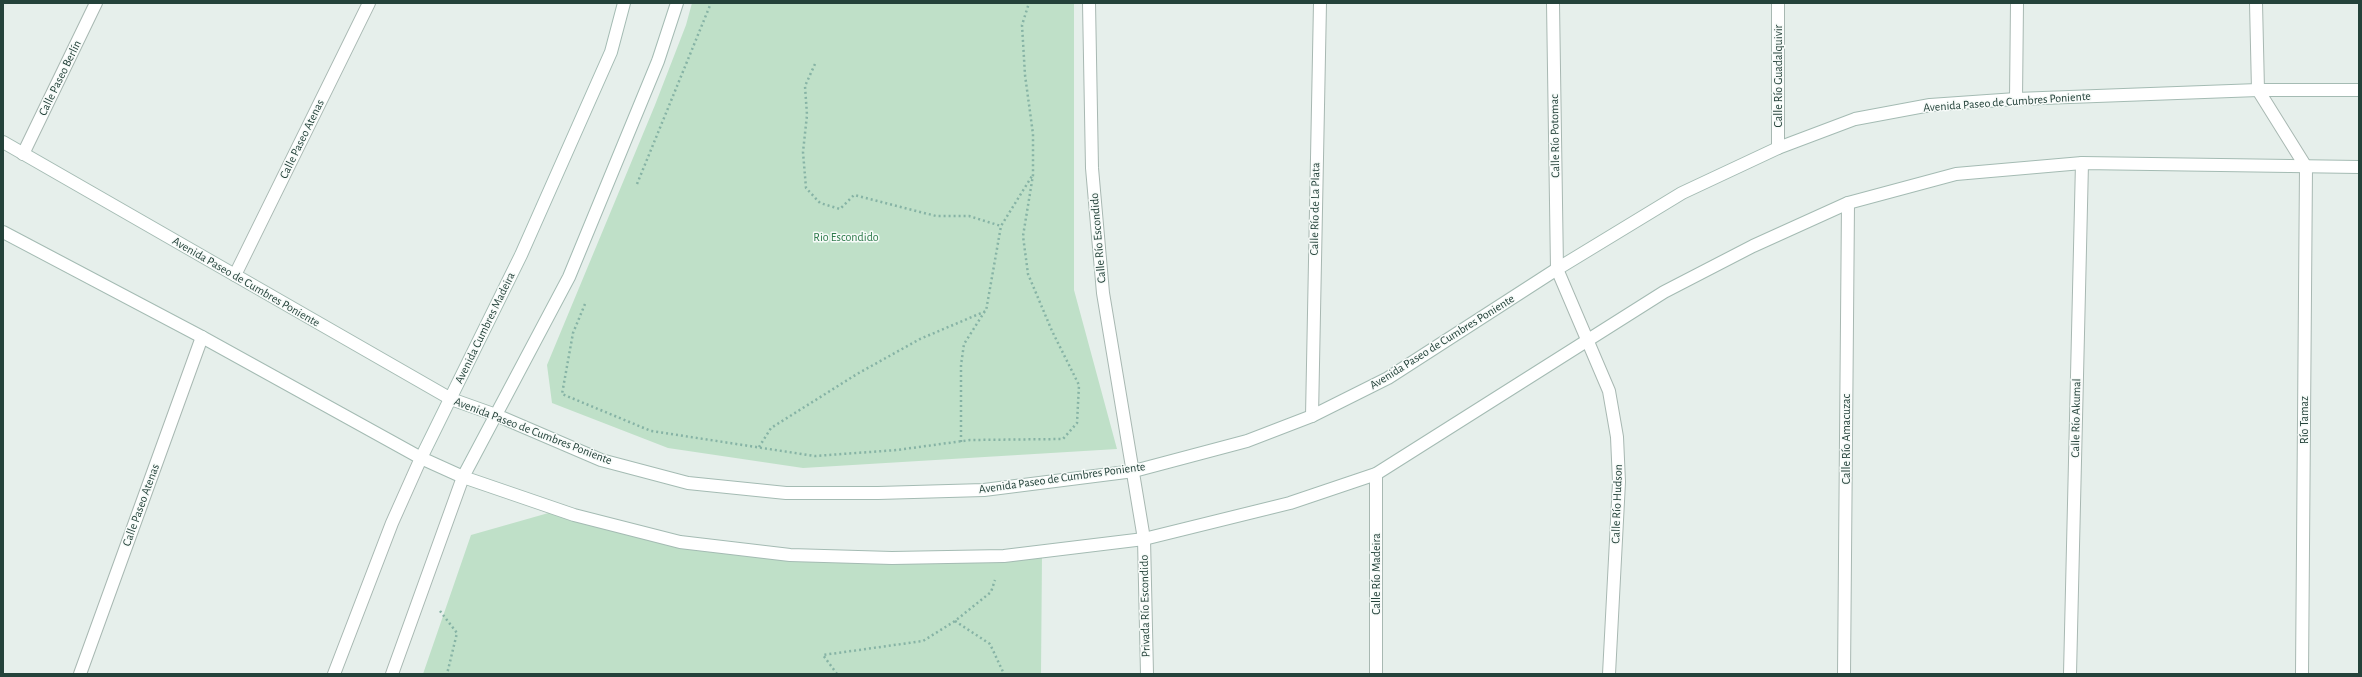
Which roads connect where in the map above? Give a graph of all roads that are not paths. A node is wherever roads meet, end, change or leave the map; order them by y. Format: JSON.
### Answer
{"nodes":[{"id":1,"x":96,"y":3,"type":"edge"},
{"id":2,"x":369,"y":3,"type":"edge"},
{"id":3,"x":624,"y":3,"type":"edge"},
{"id":4,"x":677,"y":3,"type":"edge"},
{"id":5,"x":1088,"y":3,"type":"edge"},
{"id":6,"x":1320,"y":3,"type":"edge"},
{"id":7,"x":1553,"y":3,"type":"edge"},
{"id":8,"x":1778,"y":3,"type":"edge"},
{"id":9,"x":2017,"y":3,"type":"edge"},
{"id":10,"x":2256,"y":3,"type":"edge"},
{"id":11,"x":2258,"y":90,"type":"junction"},
{"id":12,"x":2359,"y":90,"type":"edge"},
{"id":13,"x":2016,"y":99,"type":"junction"},
{"id":14,"x":3,"y":142,"type":"edge"},
{"id":15,"x":1778,"y":148,"type":"junction"},
{"id":16,"x":23,"y":154,"type":"junction"},
{"id":17,"x":2082,"y":163,"type":"junction"},
{"id":18,"x":2306,"y":167,"type":"junction"},
{"id":19,"x":2359,"y":167,"type":"edge"},
{"id":20,"x":1848,"y":203,"type":"junction"},
{"id":21,"x":3,"y":232,"type":"edge"},
{"id":22,"x":1557,"y":269,"type":"junction"},
{"id":23,"x":235,"y":275,"type":"junction"},
{"id":24,"x":202,"y":337,"type":"junction"},
{"id":25,"x":1588,"y":340,"type":"junction"},
{"id":26,"x":451,"y":399,"type":"junction"},
{"id":27,"x":496,"y":415,"type":"junction"},
{"id":28,"x":1312,"y":416,"type":"junction"},
{"id":29,"x":421,"y":458,"type":"junction"},
{"id":30,"x":1134,"y":471,"type":"junction"},
{"id":31,"x":1376,"y":474,"type":"junction"},
{"id":32,"x":463,"y":477,"type":"junction"},
{"id":33,"x":1144,"y":539,"type":"junction"},
{"id":34,"x":80,"y":674,"type":"edge"},
{"id":35,"x":334,"y":674,"type":"edge"},
{"id":36,"x":392,"y":674,"type":"edge"},
{"id":37,"x":1147,"y":674,"type":"edge"},
{"id":38,"x":1376,"y":674,"type":"edge"},
{"id":39,"x":1609,"y":674,"type":"edge"},
{"id":40,"x":1844,"y":674,"type":"edge"},
{"id":41,"x":2070,"y":674,"type":"edge"},
{"id":42,"x":2302,"y":674,"type":"edge"}],
"edges":[{"from":1,"to":16,"type":"street","name":"Calle Paseo Berlín"},
{"from":2,"to":23,"type":"street","name":"Calle Paseo Atenas"},
{"from":3,"to":26,"type":"street","name":"Avenida Cumbres Madeira"},
{"from":4,"to":27,"type":"street"},
{"from":5,"to":30,"type":"street","name":"Calle Río Escondido"},
{"from":6,"to":28,"type":"street","name":"Calle Río de La Plata"},
{"from":7,"to":22,"type":"street","name":"Calle Río Potomac"},
{"from":8,"to":15,"type":"street","name":"Calle Río Guadalquivir"},
{"from":9,"to":13,"type":"street"},
{"from":10,"to":11,"type":"street"},
{"from":11,"to":12,"type":"street","name":"Avenida Paseo de Cumbres Poniente"},
{"from":11,"to":13,"type":"street","name":"Avenida Paseo de Cumbres Poniente"},
{"from":11,"to":18,"type":"street"},
{"from":13,"to":15,"type":"street","name":"Avenida Paseo de Cumbres Poniente"},
{"from":14,"to":16,"type":"street","name":"Avenida Paseo de Cumbres Poniente"},
{"from":15,"to":22,"type":"street","name":"Avenida Paseo de Cumbres Poniente"},
{"from":16,"to":23,"type":"street","name":"Avenida Paseo de Cumbres Poniente"},
{"from":17,"to":18,"type":"street"},
{"from":17,"to":20,"type":"street"},
{"from":17,"to":41,"type":"street","name":"Calle Río Akumal"},
{"from":18,"to":19,"type":"street"},
{"from":18,"to":42,"type":"street","name":"Río Tamaz"},
{"from":20,"to":25,"type":"street"},
{"from":20,"to":40,"type":"street","name":"Calle Río Amacuzac"},
{"from":21,"to":24,"type":"street"},
{"from":22,"to":25,"type":"street","name":"Calle Río Hudson"},
{"from":22,"to":28,"type":"street","name":"Avenida Paseo de Cumbres Poniente"},
{"from":23,"to":26,"type":"street","name":"Avenida Paseo de Cumbres Poniente"},
{"from":24,"to":29,"type":"street"},
{"from":24,"to":34,"type":"street","name":"Calle Paseo Atenas"},
{"from":25,"to":31,"type":"street"},
{"from":25,"to":39,"type":"street","name":"Calle Río Hudson"},
{"from":26,"to":27,"type":"street","name":"Avenida Paseo de Cumbres Poniente"},
{"from":26,"to":29,"type":"street","name":"Avenida Cumbres Madeira"},
{"from":27,"to":30,"type":"street","name":"Avenida Paseo de Cumbres Poniente"},
{"from":27,"to":32,"type":"street"},
{"from":28,"to":30,"type":"street","name":"Avenida Paseo de Cumbres Poniente"},
{"from":29,"to":32,"type":"street"},
{"from":29,"to":35,"type":"street","name":"Avenida Cumbres Madeira"},
{"from":30,"to":33,"type":"street","name":"Calle Río Escondido"},
{"from":31,"to":33,"type":"street"},
{"from":31,"to":38,"type":"street","name":"Calle Río Madeira"},
{"from":32,"to":33,"type":"street"},
{"from":32,"to":36,"type":"street"},
{"from":33,"to":37,"type":"street","name":"Privada Río Escondido"}]}
